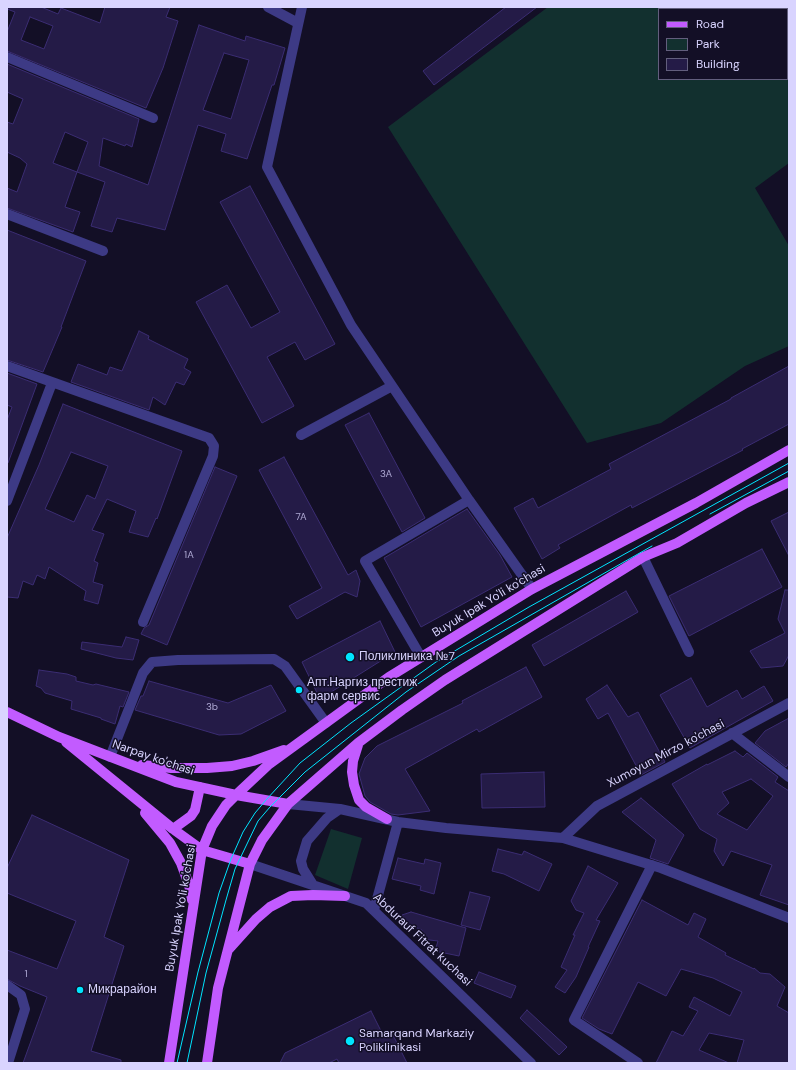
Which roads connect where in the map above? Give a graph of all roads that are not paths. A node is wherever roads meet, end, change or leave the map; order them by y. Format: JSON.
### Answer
{"nodes":[{"id":1,"x":268,"y":7,"type":"edge"},
{"id":2,"x":302,"y":7,"type":"edge"},
{"id":3,"x":298,"y":23,"type":"junction"},
{"id":4,"x":7,"y":56,"type":"edge"},
{"id":5,"x":153,"y":118,"type":"dead end"},
{"id":6,"x":7,"y":214,"type":"edge"},
{"id":7,"x":103,"y":252,"type":"dead end"},
{"id":8,"x":7,"y":366,"type":"edge"},
{"id":9,"x":52,"y":383,"type":"junction"},
{"id":10,"x":392,"y":386,"type":"junction"},
{"id":11,"x":301,"y":435,"type":"dead end"},
{"id":12,"x":789,"y":450,"type":"edge"},
{"id":13,"x":789,"y":482,"type":"edge"},
{"id":14,"x":469,"y":500,"type":"junction"},
{"id":15,"x":7,"y":501,"type":"edge"},
{"id":16,"x":642,"y":557,"type":"junction"},
{"id":17,"x":532,"y":589,"type":"junction"},
{"id":18,"x":143,"y":622,"type":"dead end"},
{"id":19,"x":689,"y":652,"type":"dead end"},
{"id":20,"x":421,"y":657,"type":"junction"},
{"id":21,"x":789,"y":703,"type":"edge"},
{"id":22,"x":7,"y":712,"type":"edge"},
{"id":23,"x":326,"y":723,"type":"junction"},
{"id":24,"x":732,"y":734,"type":"junction"},
{"id":25,"x":59,"y":737,"type":"junction"},
{"id":26,"x":358,"y":744,"type":"junction"},
{"id":27,"x":292,"y":748,"type":"junction"},
{"id":28,"x":110,"y":756,"type":"junction"},
{"id":29,"x":128,"y":763,"type":"junction"},
{"id":30,"x":789,"y":777,"type":"edge"},
{"id":31,"x":200,"y":787,"type":"junction"},
{"id":32,"x":130,"y":795,"type":"junction"},
{"id":33,"x":236,"y":795,"type":"junction"},
{"id":34,"x":288,"y":804,"type":"junction"},
{"id":35,"x":340,"y":809,"type":"junction"},
{"id":36,"x":387,"y":819,"type":"junction"},
{"id":37,"x":398,"y":822,"type":"junction"},
{"id":38,"x":173,"y":829,"type":"junction"},
{"id":39,"x":563,"y":838,"type":"junction"},
{"id":40,"x":202,"y":850,"type":"junction"},
{"id":41,"x":250,"y":864,"type":"junction"},
{"id":42,"x":652,"y":865,"type":"junction"},
{"id":43,"x":313,"y":885,"type":"junction"},
{"id":44,"x":345,"y":896,"type":"junction"},
{"id":45,"x":193,"y":907,"type":"junction"},
{"id":46,"x":374,"y":910,"type":"junction"},
{"id":47,"x":789,"y":918,"type":"edge"},
{"id":48,"x":228,"y":951,"type":"junction"},
{"id":49,"x":7,"y":985,"type":"edge"},
{"id":50,"x":8,"y":1063,"type":"edge"},
{"id":51,"x":168,"y":1063,"type":"edge"},
{"id":52,"x":207,"y":1063,"type":"edge"},
{"id":53,"x":532,"y":1063,"type":"edge"},
{"id":54,"x":638,"y":1063,"type":"edge"}],
"edges":[{"from":1,"to":3,"type":"street"},
{"from":2,"to":3,"type":"street"},
{"from":3,"to":10,"type":"street"},
{"from":4,"to":5,"type":"street"},
{"from":6,"to":7,"type":"street"},
{"from":8,"to":9,"type":"street"},
{"from":9,"to":15,"type":"street"},
{"from":9,"to":18,"type":"street"},
{"from":10,"to":11,"type":"street"},
{"from":10,"to":14,"type":"street"},
{"from":12,"to":17,"type":"main road","name":"Buyuk Ipak Yo'li ko'chasi"},
{"from":13,"to":16,"type":"main road"},
{"from":14,"to":17,"type":"street"},
{"from":14,"to":20,"type":"street"},
{"from":16,"to":19,"type":"street"},
{"from":16,"to":26,"type":"main road"},
{"from":17,"to":20,"type":"main road","name":"Buyuk Ipak Yo'li ko'chasi"},
{"from":20,"to":23,"type":"main road","name":"Buyuk Ipak Yo'li ko'chasi"},
{"from":21,"to":24,"type":"street","name":"Xumoyun Mirzo ko'chasi"},
{"from":22,"to":25,"type":"main road","name":"Narpay ko'chasi"},
{"from":23,"to":27,"type":"main road","name":"Buyuk Ipak Yo'li ko'chasi"},
{"from":23,"to":28,"type":"street"},
{"from":24,"to":30,"type":"street"},
{"from":24,"to":39,"type":"street","name":"Xumoyun Mirzo ko'chasi"},
{"from":25,"to":28,"type":"main road","name":"Narpay ko'chasi"},
{"from":25,"to":32,"type":"main road","name":"Narpay ko'chasi"},
{"from":26,"to":34,"type":"main road"},
{"from":26,"to":36,"type":"main road"},
{"from":27,"to":29,"type":"main road"},
{"from":27,"to":33,"type":"main road","name":"Buyuk Ipak Yo'li ko'chasi"},
{"from":28,"to":29,"type":"main road","name":"Narpay ko'chasi"},
{"from":29,"to":31,"type":"main road","name":"Narpay ko'chasi"},
{"from":31,"to":33,"type":"main road","name":"Narpay ko'chasi"},
{"from":31,"to":38,"type":"main road"},
{"from":32,"to":38,"type":"main road","name":"Narpay ko'chasi"},
{"from":32,"to":45,"type":"main road"},
{"from":33,"to":34,"type":"main road","name":"Narpay ko'chasi"},
{"from":33,"to":40,"type":"main road","name":"Buyuk Ipak Yo'li ko'chasi"},
{"from":34,"to":35,"type":"street"},
{"from":34,"to":41,"type":"main road"},
{"from":35,"to":36,"type":"street"},
{"from":35,"to":43,"type":"street"},
{"from":36,"to":37,"type":"street"},
{"from":37,"to":39,"type":"street"},
{"from":37,"to":46,"type":"street"},
{"from":38,"to":40,"type":"main road","name":"Narpay ko'chasi"},
{"from":39,"to":42,"type":"street"},
{"from":40,"to":41,"type":"main road","name":"Narpay ko'chasi"},
{"from":40,"to":45,"type":"main road","name":"Buyuk Ipak Yo'li ko'chasi"},
{"from":41,"to":43,"type":"street","name":"Abdurauf Fitrat kuchasi"},
{"from":41,"to":48,"type":"main road"},
{"from":42,"to":47,"type":"street"},
{"from":42,"to":54,"type":"street"},
{"from":43,"to":44,"type":"street","name":"Abdurauf Fitrat kuchasi"},
{"from":44,"to":46,"type":"street","name":"Abdurauf Fitrat kuchasi"},
{"from":44,"to":48,"type":"main road"},
{"from":45,"to":51,"type":"main road","name":"Buyuk Ipak Yo'li ko'chasi"},
{"from":46,"to":53,"type":"street","name":"Abdurauf Fitrat kuchasi"},
{"from":48,"to":52,"type":"main road"},
{"from":49,"to":50,"type":"street"}]}
